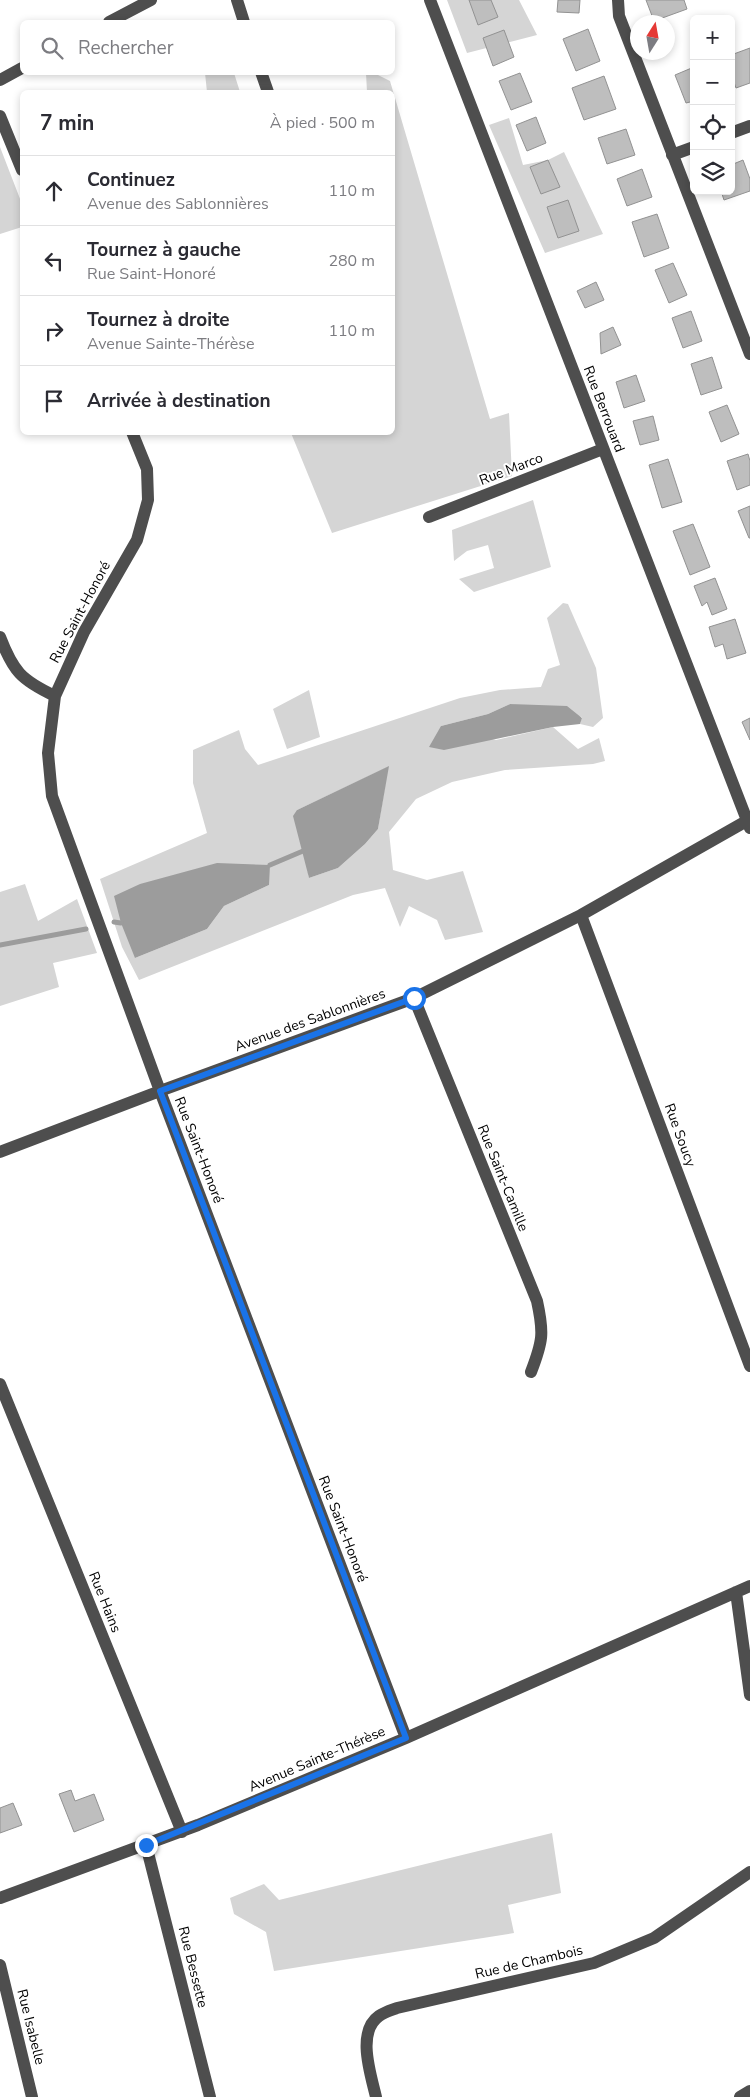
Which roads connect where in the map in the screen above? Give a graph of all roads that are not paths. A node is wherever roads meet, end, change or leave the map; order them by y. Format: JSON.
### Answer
{"nodes":[{"id":1,"x":151,"y":0,"type":"edge"},
{"id":2,"x":237,"y":0,"type":"edge"},
{"id":3,"x":430,"y":0,"type":"edge"},
{"id":4,"x":618,"y":0,"type":"edge"},
{"id":5,"x":113,"y":20,"type":"edge"},
{"id":6,"x":243,"y":20,"type":"edge"},
{"id":7,"x":20,"y":69,"type":"edge"},
{"id":8,"x":262,"y":75,"type":"edge"},
{"id":9,"x":0,"y":80,"type":"edge"},
{"id":10,"x":267,"y":90,"type":"edge"},
{"id":11,"x":0,"y":116,"type":"edge"},
{"id":12,"x":750,"y":126,"type":"edge"},
{"id":13,"x":735,"y":132,"type":"edge"},
{"id":14,"x":690,"y":148,"type":"edge"},
{"id":15,"x":672,"y":155,"type":"junction"},
{"id":16,"x":20,"y":165,"type":"edge"},
{"id":17,"x":744,"y":322,"type":"edge"},
{"id":18,"x":750,"y":354,"type":"edge"},
{"id":19,"x":133,"y":435,"type":"edge"},
{"id":20,"x":603,"y":449,"type":"junction"},
{"id":21,"x":429,"y":517,"type":"dead end"},
{"id":22,"x":0,"y":637,"type":"edge"},
{"id":23,"x":55,"y":696,"type":"junction"},
{"id":24,"x":749,"y":823,"type":"edge"},
{"id":25,"x":581,"y":915,"type":"junction"},
{"id":26,"x":414,"y":998,"type":"junction"},
{"id":27,"x":160,"y":1091,"type":"junction"},
{"id":28,"x":0,"y":1152,"type":"edge"},
{"id":29,"x":750,"y":1366,"type":"edge"},
{"id":30,"x":531,"y":1372,"type":"dead end"},
{"id":31,"x":0,"y":1384,"type":"edge"},
{"id":32,"x":750,"y":1586,"type":"edge"},
{"id":33,"x":736,"y":1592,"type":"junction"},
{"id":34,"x":750,"y":1695,"type":"edge"},
{"id":35,"x":406,"y":1738,"type":"junction"},
{"id":36,"x":182,"y":1832,"type":"junction"},
{"id":37,"x":146,"y":1845,"type":"junction"},
{"id":38,"x":750,"y":1872,"type":"edge"},
{"id":39,"x":0,"y":1898,"type":"edge"},
{"id":40,"x":0,"y":1965,"type":"edge"},
{"id":41,"x":750,"y":2091,"type":"edge"},
{"id":42,"x":32,"y":2097,"type":"edge"},
{"id":43,"x":210,"y":2097,"type":"edge"},
{"id":44,"x":376,"y":2097,"type":"edge"},
{"id":45,"x":740,"y":2097,"type":"edge"}],
"edges":[{"from":1,"to":5,"type":"street"},
{"from":2,"to":6,"type":"street"},
{"from":3,"to":20,"type":"street","name":"Rue Berrouard"},
{"from":4,"to":15,"type":"street"},
{"from":7,"to":9,"type":"street"},
{"from":8,"to":10,"type":"street"},
{"from":11,"to":16,"type":"street"},
{"from":12,"to":13,"type":"street"},
{"from":14,"to":15,"type":"street"},
{"from":15,"to":17,"type":"street"},
{"from":17,"to":18,"type":"street"},
{"from":19,"to":23,"type":"street","name":"Rue Saint-Honoré"},
{"from":20,"to":21,"type":"street","name":"Rue Marco"},
{"from":20,"to":24,"type":"street","name":"Rue Berrouard"},
{"from":22,"to":23,"type":"street"},
{"from":23,"to":27,"type":"street","name":"Rue Saint-Honoré"},
{"from":24,"to":25,"type":"street","name":"Avenue des Sablonnières"},
{"from":25,"to":26,"type":"street","name":"Avenue des Sablonnières"},
{"from":25,"to":29,"type":"street","name":"Rue Soucy"},
{"from":26,"to":27,"type":"street","name":"Avenue des Sablonnières"},
{"from":26,"to":30,"type":"street","name":"Rue Saint-Camille"},
{"from":27,"to":28,"type":"street","name":"Avenue des Sablonnières"},
{"from":27,"to":35,"type":"street","name":"Rue Saint-Honoré"},
{"from":31,"to":36,"type":"street","name":"Rue Hains"},
{"from":32,"to":33,"type":"street","name":"Avenue Sainte-Thérèse"},
{"from":33,"to":34,"type":"street"},
{"from":33,"to":35,"type":"street","name":"Avenue Sainte-Thérèse"},
{"from":35,"to":36,"type":"street","name":"Avenue Sainte-Thérèse"},
{"from":36,"to":37,"type":"street","name":"Avenue Sainte-Thérèse"},
{"from":37,"to":39,"type":"street","name":"Avenue Sainte-Thérèse"},
{"from":37,"to":43,"type":"street","name":"Rue Bessette"},
{"from":38,"to":44,"type":"street","name":"Rue de Chambois"},
{"from":40,"to":42,"type":"street","name":"Rue Isabelle"},
{"from":41,"to":45,"type":"street"}]}
